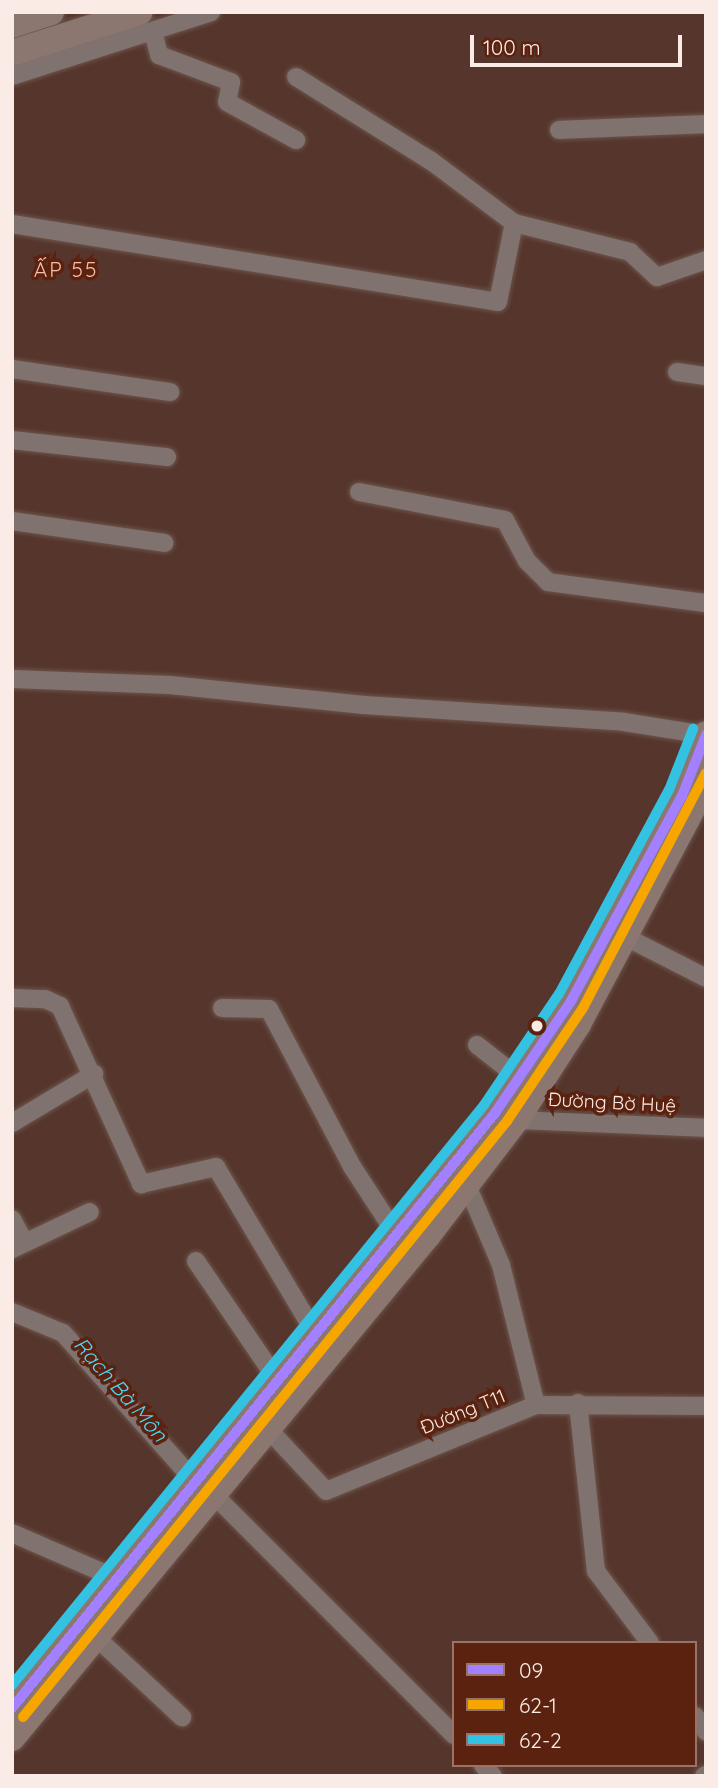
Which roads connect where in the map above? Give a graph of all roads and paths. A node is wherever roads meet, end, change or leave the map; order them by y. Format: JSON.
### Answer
{"nodes":[{"id":1,"x":51,"y":12,"type":"edge"},
{"id":2,"x":211,"y":12,"type":"edge"},
{"id":3,"x":146,"y":22,"type":"edge"},
{"id":4,"x":12,"y":25,"type":"edge"},
{"id":5,"x":12,"y":53,"type":"edge"},
{"id":6,"x":12,"y":76,"type":"edge"},
{"id":7,"x":296,"y":77,"type":"dead end"},
{"id":8,"x":706,"y":124,"type":"edge"},
{"id":9,"x":559,"y":130,"type":"dead end"},
{"id":10,"x":296,"y":140,"type":"dead end"},
{"id":11,"x":12,"y":223,"type":"edge"},
{"id":12,"x":514,"y":223,"type":"junction"},
{"id":13,"x":706,"y":260,"type":"edge"},
{"id":14,"x":12,"y":369,"type":"edge"},
{"id":15,"x":677,"y":372,"type":"dead end"},
{"id":16,"x":706,"y":376,"type":"edge"},
{"id":17,"x":170,"y":392,"type":"dead end"},
{"id":18,"x":12,"y":440,"type":"edge"},
{"id":19,"x":167,"y":457,"type":"dead end"},
{"id":20,"x":359,"y":492,"type":"dead end"},
{"id":21,"x":12,"y":521,"type":"edge"},
{"id":22,"x":164,"y":543,"type":"dead end"},
{"id":23,"x":706,"y":603,"type":"edge"},
{"id":24,"x":12,"y":679,"type":"edge"},
{"id":25,"x":706,"y":734,"type":"edge"},
{"id":26,"x":706,"y":783,"type":"edge"},
{"id":27,"x":626,"y":937,"type":"junction"},
{"id":28,"x":706,"y":978,"type":"edge"},
{"id":29,"x":12,"y":998,"type":"edge"},
{"id":30,"x":222,"y":1008,"type":"dead end"},
{"id":31,"x":477,"y":1045,"type":"dead end"},
{"id":32,"x":94,"y":1074,"type":"junction"},
{"id":33,"x":519,"y":1078,"type":"junction"},
{"id":34,"x":516,"y":1120,"type":"junction"},
{"id":35,"x":12,"y":1123,"type":"edge"},
{"id":36,"x":706,"y":1128,"type":"edge"},
{"id":37,"x":467,"y":1185,"type":"junction"},
{"id":38,"x":90,"y":1212,"type":"dead end"},
{"id":39,"x":12,"y":1219,"type":"edge"},
{"id":40,"x":398,"y":1237,"type":"junction"},
{"id":41,"x":18,"y":1246,"type":"edge"},
{"id":42,"x":195,"y":1261,"type":"dead end"},
{"id":43,"x":12,"y":1312,"type":"edge"},
{"id":44,"x":318,"y":1338,"type":"junction"},
{"id":45,"x":280,"y":1384,"type":"junction"},
{"id":46,"x":578,"y":1403,"type":"junction"},
{"id":47,"x":536,"y":1405,"type":"junction"},
{"id":48,"x":706,"y":1406,"type":"edge"},
{"id":49,"x":268,"y":1430,"type":"junction"},
{"id":50,"x":207,"y":1490,"type":"junction"},
{"id":51,"x":12,"y":1533,"type":"edge"},
{"id":52,"x":120,"y":1580,"type":"junction"},
{"id":53,"x":98,"y":1639,"type":"junction"},
{"id":54,"x":648,"y":1641,"type":"edge"},
{"id":55,"x":12,"y":1708,"type":"edge"},
{"id":56,"x":182,"y":1717,"type":"dead end"},
{"id":57,"x":452,"y":1733,"type":"edge"},
{"id":58,"x":12,"y":1738,"type":"edge"}],
"edges":[{"from":1,"to":4,"type":"highway"},
{"from":2,"to":3,"type":"street"},
{"from":3,"to":5,"type":"highway"},
{"from":3,"to":6,"type":"street"},
{"from":3,"to":10,"type":"street"},
{"from":7,"to":12,"type":"street"},
{"from":8,"to":9,"type":"street"},
{"from":11,"to":12,"type":"street"},
{"from":12,"to":13,"type":"street"},
{"from":14,"to":17,"type":"street"},
{"from":15,"to":16,"type":"street"},
{"from":18,"to":19,"type":"street"},
{"from":20,"to":23,"type":"street"},
{"from":21,"to":22,"type":"street"},
{"from":24,"to":25,"type":"street"},
{"from":25,"to":33,"type":"highway"},
{"from":26,"to":27,"type":"highway"},
{"from":27,"to":28,"type":"street"},
{"from":27,"to":34,"type":"highway"},
{"from":29,"to":32,"type":"street"},
{"from":30,"to":40,"type":"street"},
{"from":31,"to":33,"type":"street"},
{"from":32,"to":35,"type":"street"},
{"from":32,"to":44,"type":"street"},
{"from":33,"to":40,"type":"highway"},
{"from":34,"to":36,"type":"street","name":"Đường Bờ Huệ"},
{"from":34,"to":37,"type":"highway"},
{"from":37,"to":47,"type":"street"},
{"from":37,"to":49,"type":"highway"},
{"from":38,"to":41,"type":"street"},
{"from":39,"to":41,"type":"street"},
{"from":40,"to":44,"type":"highway"},
{"from":42,"to":45,"type":"street"},
{"from":43,"to":50,"type":"street"},
{"from":44,"to":45,"type":"highway"},
{"from":45,"to":50,"type":"highway"},
{"from":46,"to":47,"type":"street","name":"Đường T11"},
{"from":46,"to":48,"type":"street","name":"Đường T11"},
{"from":46,"to":54,"type":"street"},
{"from":47,"to":49,"type":"street","name":"Đường T11"},
{"from":49,"to":50,"type":"highway"},
{"from":50,"to":52,"type":"highway"},
{"from":50,"to":53,"type":"highway"},
{"from":50,"to":57,"type":"street"},
{"from":51,"to":52,"type":"street"},
{"from":52,"to":55,"type":"highway"},
{"from":53,"to":56,"type":"street"},
{"from":53,"to":58,"type":"highway"}]}
